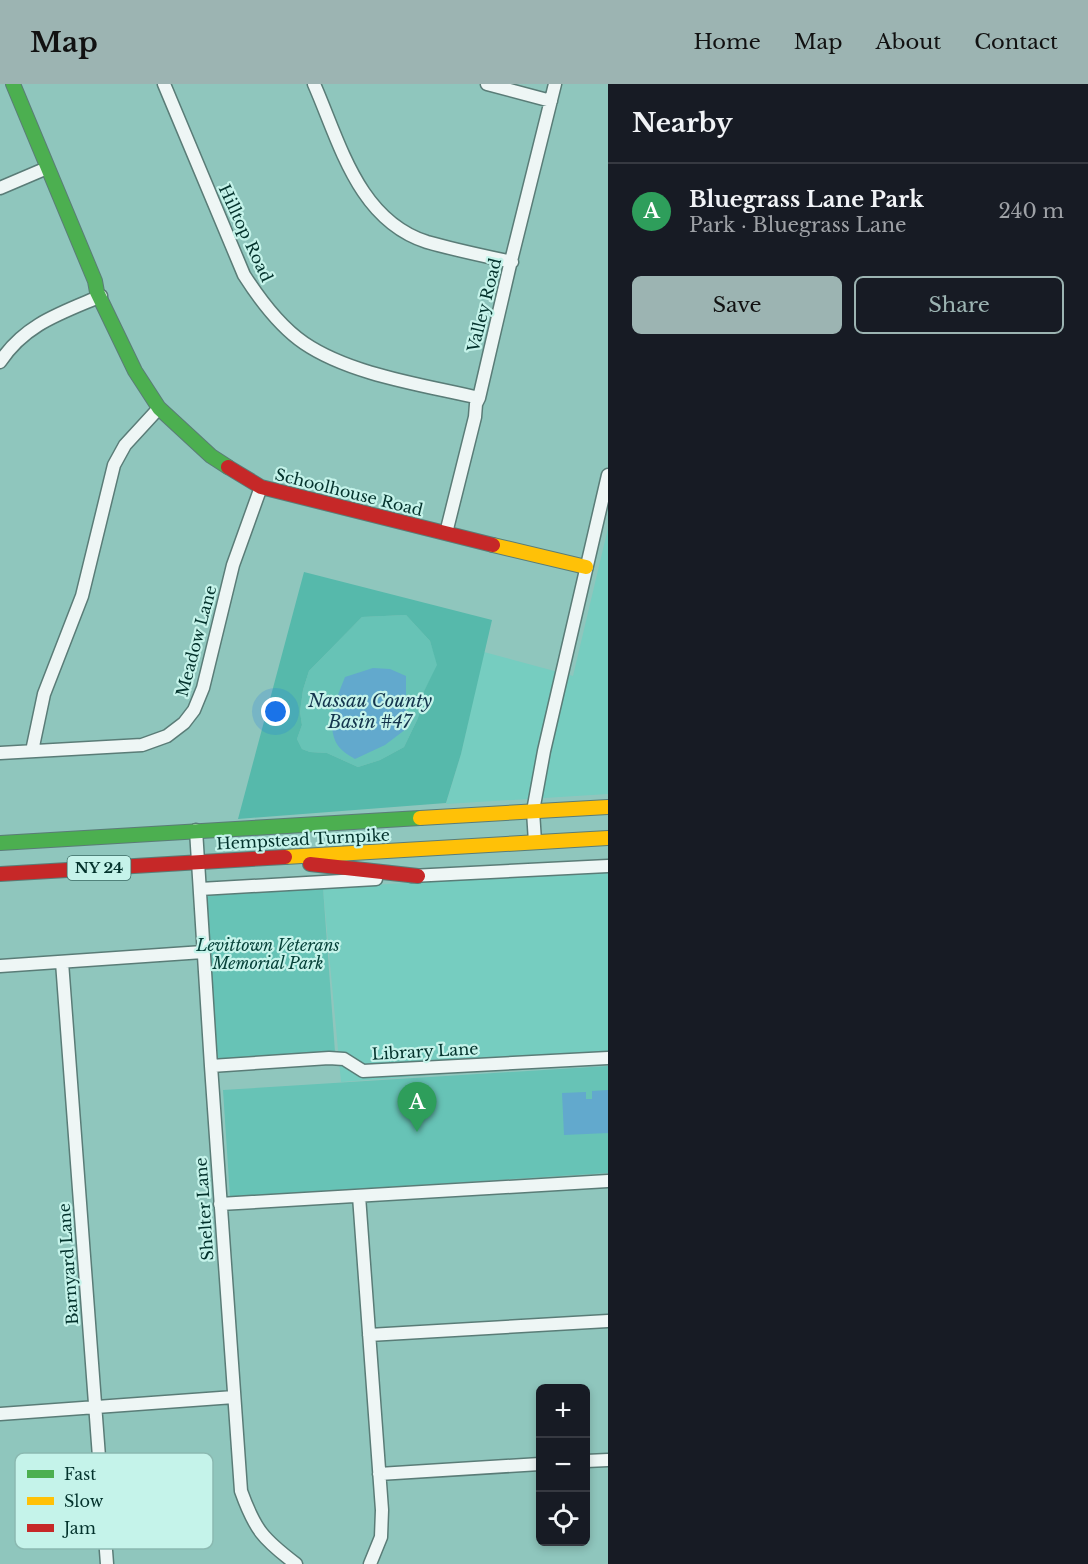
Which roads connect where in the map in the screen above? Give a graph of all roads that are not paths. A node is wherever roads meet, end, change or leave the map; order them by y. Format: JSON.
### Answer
{"nodes":[{"id":1,"x":13,"y":84,"type":"edge"},
{"id":2,"x":164,"y":84,"type":"edge"},
{"id":3,"x":314,"y":84,"type":"edge"},
{"id":4,"x":487,"y":84,"type":"edge"},
{"id":5,"x":555,"y":84,"type":"edge"},
{"id":6,"x":551,"y":100,"type":"junction"},
{"id":7,"x":47,"y":168,"type":"junction"},
{"id":8,"x":0,"y":188,"type":"edge"},
{"id":9,"x":512,"y":262,"type":"junction"},
{"id":10,"x":101,"y":296,"type":"junction"},
{"id":11,"x":0,"y":362,"type":"edge"},
{"id":12,"x":479,"y":398,"type":"junction"},
{"id":13,"x":159,"y":408,"type":"junction"},
{"id":14,"x":608,"y":475,"type":"edge"},
{"id":15,"x":261,"y":487,"type":"junction"},
{"id":16,"x":446,"y":533,"type":"junction"},
{"id":17,"x":586,"y":567,"type":"junction"},
{"id":18,"x":32,"y":751,"type":"junction"},
{"id":19,"x":0,"y":753,"type":"edge"},
{"id":20,"x":608,"y":807,"type":"edge"},
{"id":21,"x":533,"y":810,"type":"junction"},
{"id":22,"x":196,"y":830,"type":"junction"},
{"id":23,"x":608,"y":838,"type":"edge"},
{"id":24,"x":540,"y":842,"type":"junction"},
{"id":25,"x":0,"y":843,"type":"edge"},
{"id":26,"x":608,"y":848,"type":"edge"},
{"id":27,"x":254,"y":858,"type":"junction"},
{"id":28,"x":198,"y":861,"type":"junction"},
{"id":29,"x":608,"y":866,"type":"edge"},
{"id":30,"x":0,"y":874,"type":"edge"},
{"id":31,"x":418,"y":876,"type":"junction"},
{"id":32,"x":200,"y":889,"type":"junction"},
{"id":33,"x":203,"y":952,"type":"junction"},
{"id":34,"x":62,"y":962,"type":"junction"},
{"id":35,"x":0,"y":966,"type":"edge"},
{"id":36,"x":608,"y":1058,"type":"edge"},
{"id":37,"x":210,"y":1066,"type":"junction"},
{"id":38,"x":608,"y":1181,"type":"edge"},
{"id":39,"x":359,"y":1196,"type":"junction"},
{"id":40,"x":220,"y":1204,"type":"junction"},
{"id":41,"x":608,"y":1321,"type":"edge"},
{"id":42,"x":369,"y":1335,"type":"junction"},
{"id":43,"x":234,"y":1397,"type":"junction"},
{"id":44,"x":95,"y":1407,"type":"junction"},
{"id":45,"x":0,"y":1414,"type":"edge"},
{"id":46,"x":99,"y":1453,"type":"edge"},
{"id":47,"x":608,"y":1460,"type":"edge"},
{"id":48,"x":590,"y":1461,"type":"edge"},
{"id":49,"x":536,"y":1464,"type":"edge"},
{"id":50,"x":380,"y":1474,"type":"junction"},
{"id":51,"x":106,"y":1549,"type":"edge"},
{"id":52,"x":107,"y":1564,"type":"edge"},
{"id":53,"x":296,"y":1564,"type":"edge"},
{"id":54,"x":370,"y":1564,"type":"edge"}],
"edges":[{"from":1,"to":7,"type":"main road","name":"Schoolhouse Road"},
{"from":2,"to":12,"type":"street","name":"Hilltop Road"},
{"from":3,"to":9,"type":"street"},
{"from":4,"to":6,"type":"street"},
{"from":5,"to":6,"type":"street","name":"Valley Road"},
{"from":6,"to":9,"type":"street","name":"Valley Road"},
{"from":7,"to":8,"type":"street"},
{"from":7,"to":10,"type":"main road","name":"Schoolhouse Road"},
{"from":9,"to":12,"type":"street","name":"Valley Road"},
{"from":10,"to":11,"type":"street"},
{"from":10,"to":13,"type":"main road","name":"Schoolhouse Road"},
{"from":12,"to":16,"type":"street","name":"Valley Road"},
{"from":13,"to":15,"type":"main road","name":"Schoolhouse Road"},
{"from":13,"to":18,"type":"street"},
{"from":14,"to":17,"type":"street"},
{"from":15,"to":16,"type":"main road","name":"Schoolhouse Road"},
{"from":15,"to":18,"type":"street","name":"Meadow Lane"},
{"from":16,"to":17,"type":"main road","name":"Schoolhouse Road"},
{"from":17,"to":21,"type":"street"},
{"from":18,"to":19,"type":"street","name":"Meadow Lane"},
{"from":20,"to":21,"type":"main road","name":"Hempstead Turnpike","number":"NY 24"},
{"from":21,"to":22,"type":"main road","name":"Hempstead Turnpike","number":"NY 24"},
{"from":21,"to":24,"type":"street"},
{"from":22,"to":25,"type":"main road","name":"Hempstead Turnpike","number":"NY 24"},
{"from":22,"to":28,"type":"street","name":"Shelter Lane"},
{"from":23,"to":24,"type":"main road","name":"Hempstead Turnpike","number":"NY 24"},
{"from":24,"to":26,"type":"main road"},
{"from":24,"to":27,"type":"main road","name":"Hempstead Turnpike","number":"NY 24"},
{"from":27,"to":28,"type":"main road","name":"Hempstead Turnpike","number":"NY 24"},
{"from":27,"to":31,"type":"main road"},
{"from":28,"to":30,"type":"main road","name":"Hempstead Turnpike","number":"NY 24"},
{"from":28,"to":32,"type":"street","name":"Shelter Lane"},
{"from":29,"to":31,"type":"street"},
{"from":31,"to":32,"type":"street"},
{"from":32,"to":33,"type":"street","name":"Shelter Lane"},
{"from":33,"to":34,"type":"street"},
{"from":33,"to":37,"type":"street","name":"Shelter Lane"},
{"from":34,"to":35,"type":"street"},
{"from":34,"to":44,"type":"street","name":"Barnyard Lane"},
{"from":36,"to":37,"type":"street","name":"Library Lane"},
{"from":37,"to":40,"type":"street","name":"Shelter Lane"},
{"from":38,"to":39,"type":"street"},
{"from":39,"to":40,"type":"street"},
{"from":39,"to":42,"type":"street"},
{"from":40,"to":43,"type":"street","name":"Shelter Lane"},
{"from":41,"to":42,"type":"street"},
{"from":42,"to":50,"type":"street"},
{"from":43,"to":44,"type":"street"},
{"from":43,"to":53,"type":"street","name":"Shelter Lane"},
{"from":44,"to":45,"type":"street"},
{"from":44,"to":46,"type":"street","name":"Barnyard Lane"},
{"from":47,"to":48,"type":"street"},
{"from":49,"to":50,"type":"street"},
{"from":50,"to":54,"type":"street"},
{"from":51,"to":52,"type":"street","name":"Barnyard Lane"}]}
